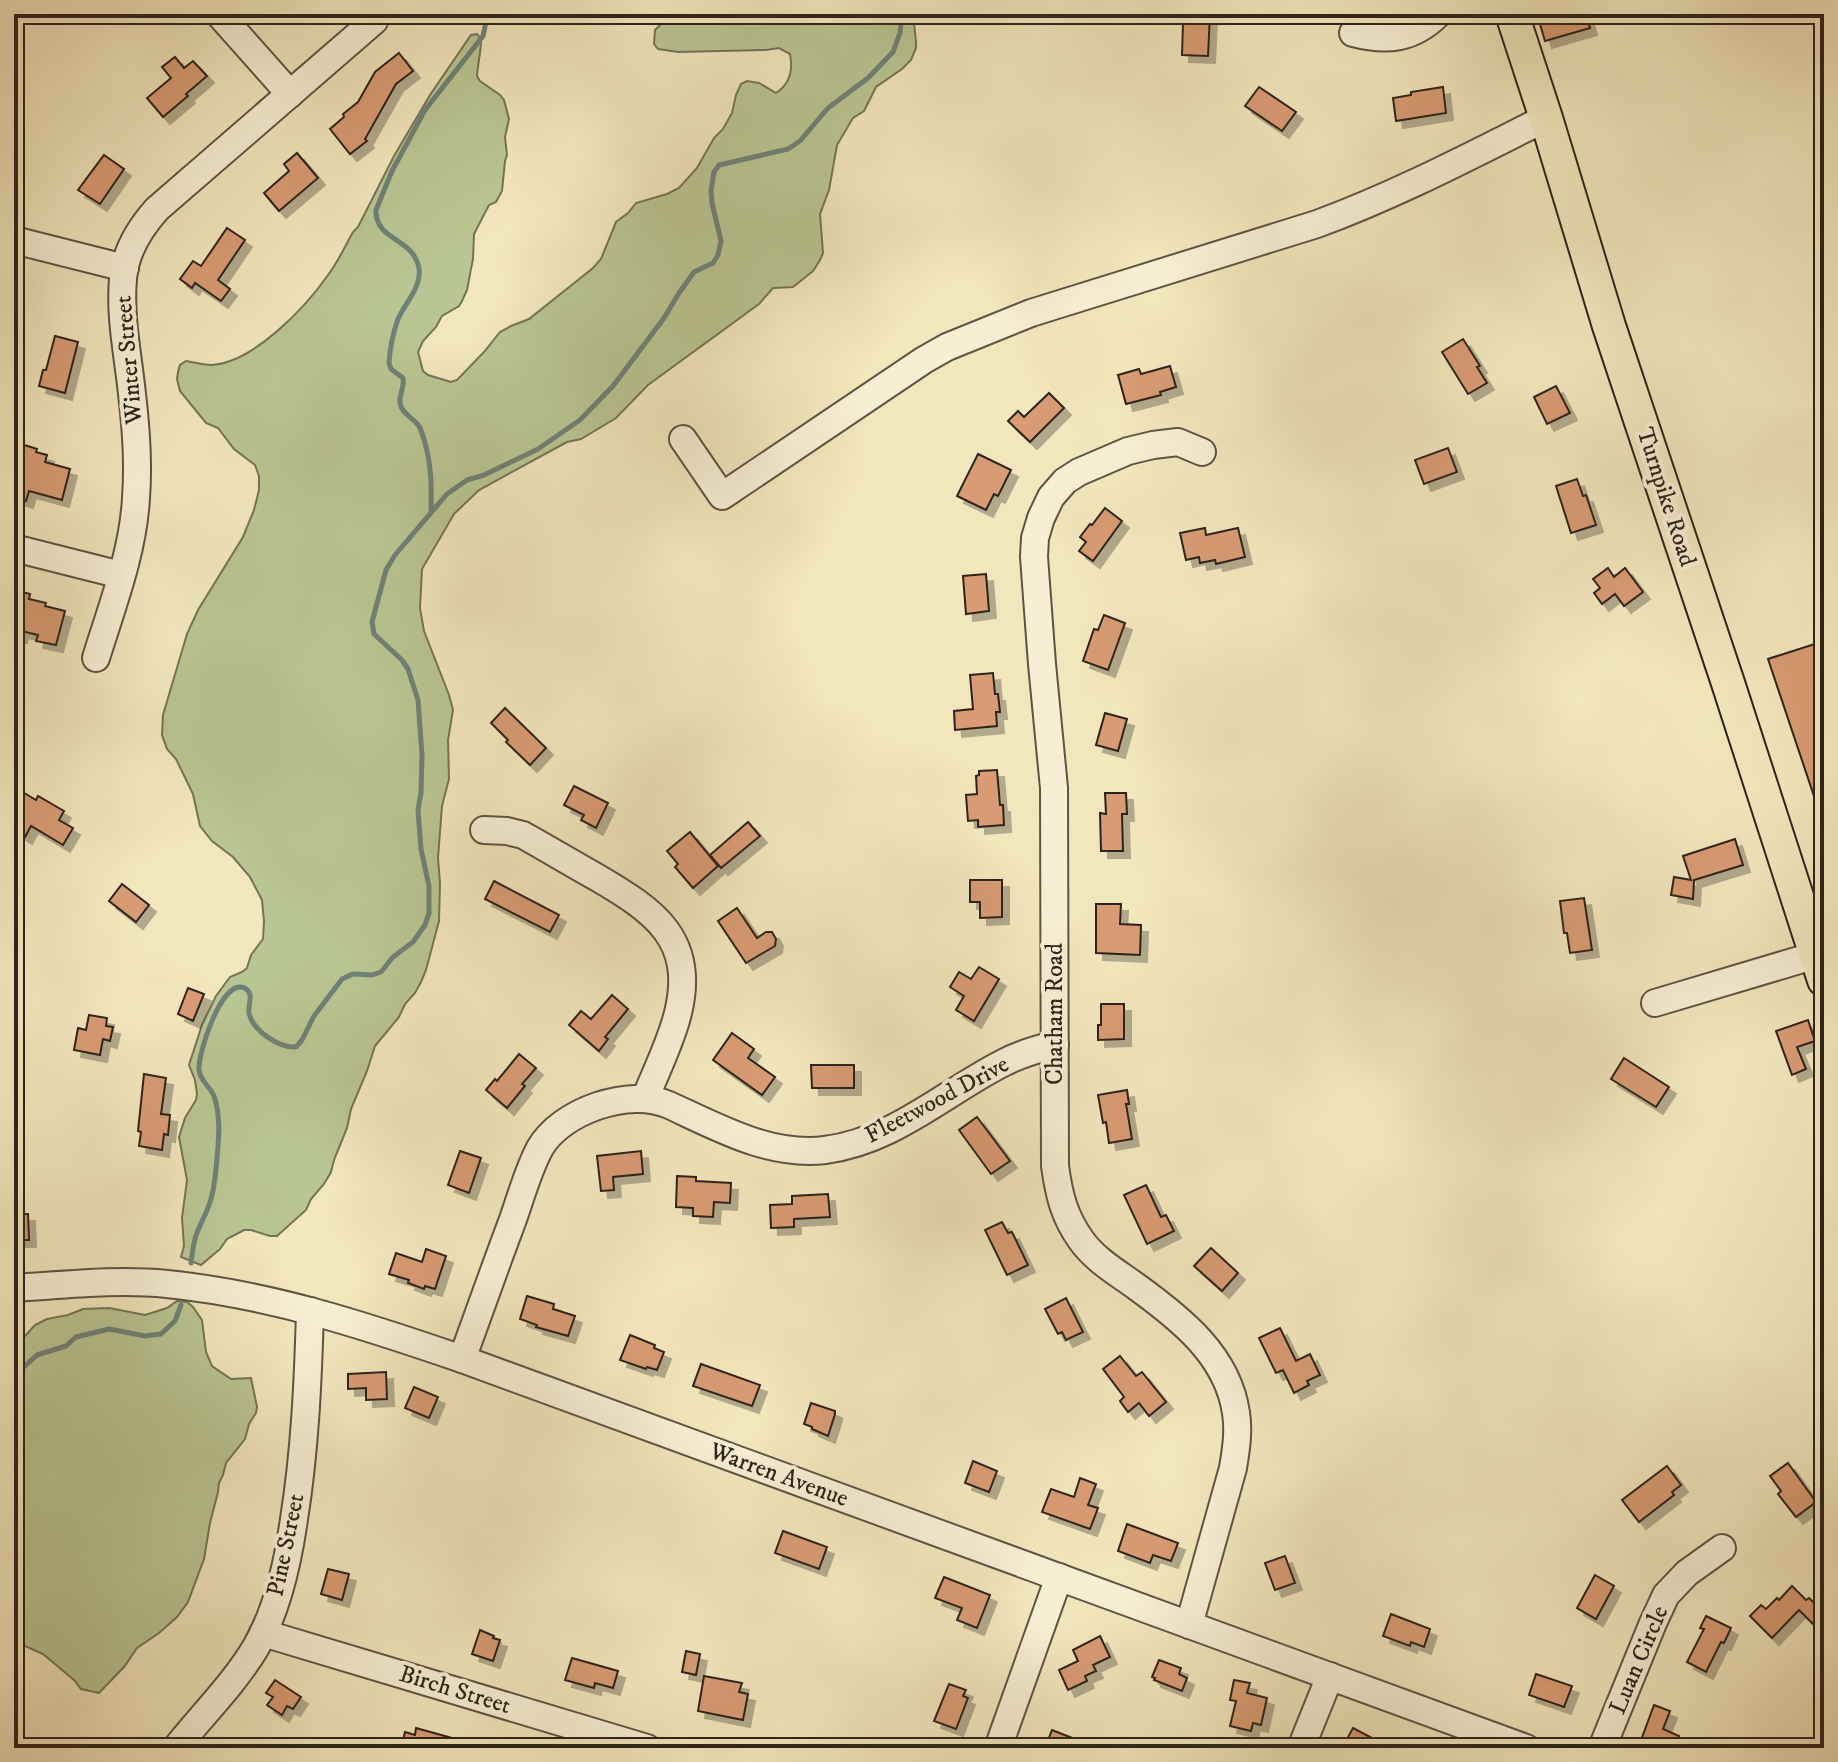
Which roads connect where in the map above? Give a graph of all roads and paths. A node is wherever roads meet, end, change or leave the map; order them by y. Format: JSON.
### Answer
{"nodes":[{"id":1,"x":219,"y":14,"type":"edge"},
{"id":2,"x":1438,"y":14,"type":"edge"},
{"id":3,"x":1512,"y":14,"type":"edge"},
{"id":4,"x":374,"y":21,"type":"dead end"},
{"id":5,"x":1353,"y":33,"type":"dead end"},
{"id":6,"x":290,"y":94,"type":"junction"},
{"id":7,"x":1546,"y":118,"type":"junction"},
{"id":8,"x":14,"y":240,"type":"edge"},
{"id":9,"x":125,"y":268,"type":"junction"},
{"id":10,"x":683,"y":439,"type":"dead end"},
{"id":11,"x":1202,"y":452,"type":"dead end"},
{"id":12,"x":14,"y":548,"type":"edge"},
{"id":13,"x":121,"y":575,"type":"junction"},
{"id":14,"x":96,"y":658,"type":"dead end"},
{"id":15,"x":484,"y":830,"type":"dead end"},
{"id":16,"x":1820,"y":967,"type":"edge"},
{"id":17,"x":1655,"y":1003,"type":"dead end"},
{"id":18,"x":1055,"y":1045,"type":"junction"},
{"id":19,"x":645,"y":1099,"type":"junction"},
{"id":20,"x":14,"y":1288,"type":"edge"},
{"id":21,"x":310,"y":1311,"type":"junction"},
{"id":22,"x":462,"y":1359,"type":"junction"},
{"id":23,"x":1722,"y":1548,"type":"dead end"},
{"id":24,"x":1059,"y":1577,"type":"junction"},
{"id":25,"x":1189,"y":1625,"type":"junction"},
{"id":26,"x":263,"y":1633,"type":"junction"},
{"id":27,"x":1330,"y":1676,"type":"junction"},
{"id":28,"x":176,"y":1748,"type":"edge"},
{"id":29,"x":647,"y":1748,"type":"edge"},
{"id":30,"x":998,"y":1748,"type":"edge"},
{"id":31,"x":1301,"y":1748,"type":"edge"},
{"id":32,"x":1526,"y":1748,"type":"edge"},
{"id":33,"x":1602,"y":1748,"type":"edge"}],
"edges":[{"from":1,"to":6,"type":"street"},
{"from":2,"to":5,"type":"street"},
{"from":3,"to":7,"type":"main road","name":"Turnpike Road"},
{"from":4,"to":6,"type":"street","name":"Winter Street"},
{"from":6,"to":9,"type":"street","name":"Winter Street"},
{"from":7,"to":10,"type":"street"},
{"from":7,"to":16,"type":"main road","name":"Turnpike Road"},
{"from":8,"to":9,"type":"street"},
{"from":9,"to":13,"type":"street","name":"Winter Street"},
{"from":11,"to":18,"type":"street","name":"Chatham Road"},
{"from":12,"to":13,"type":"street"},
{"from":13,"to":14,"type":"street","name":"Winter Street"},
{"from":15,"to":19,"type":"street"},
{"from":16,"to":17,"type":"street"},
{"from":18,"to":19,"type":"street","name":"Fleetwood Drive"},
{"from":18,"to":25,"type":"street","name":"Chatham Road"},
{"from":19,"to":22,"type":"street","name":"Fleetwood Drive"},
{"from":20,"to":21,"type":"street","name":"Warren Avenue"},
{"from":21,"to":22,"type":"street","name":"Warren Avenue"},
{"from":21,"to":26,"type":"street","name":"Pine Street"},
{"from":22,"to":24,"type":"street","name":"Warren Avenue"},
{"from":23,"to":33,"type":"street","name":"Luan Circle"},
{"from":24,"to":25,"type":"street","name":"Warren Avenue"},
{"from":24,"to":30,"type":"street"},
{"from":25,"to":27,"type":"street","name":"Warren Avenue"},
{"from":26,"to":28,"type":"street","name":"Pine Street"},
{"from":26,"to":29,"type":"street","name":"Birch Street"},
{"from":27,"to":31,"type":"street"},
{"from":27,"to":32,"type":"street","name":"Warren Avenue"}]}
